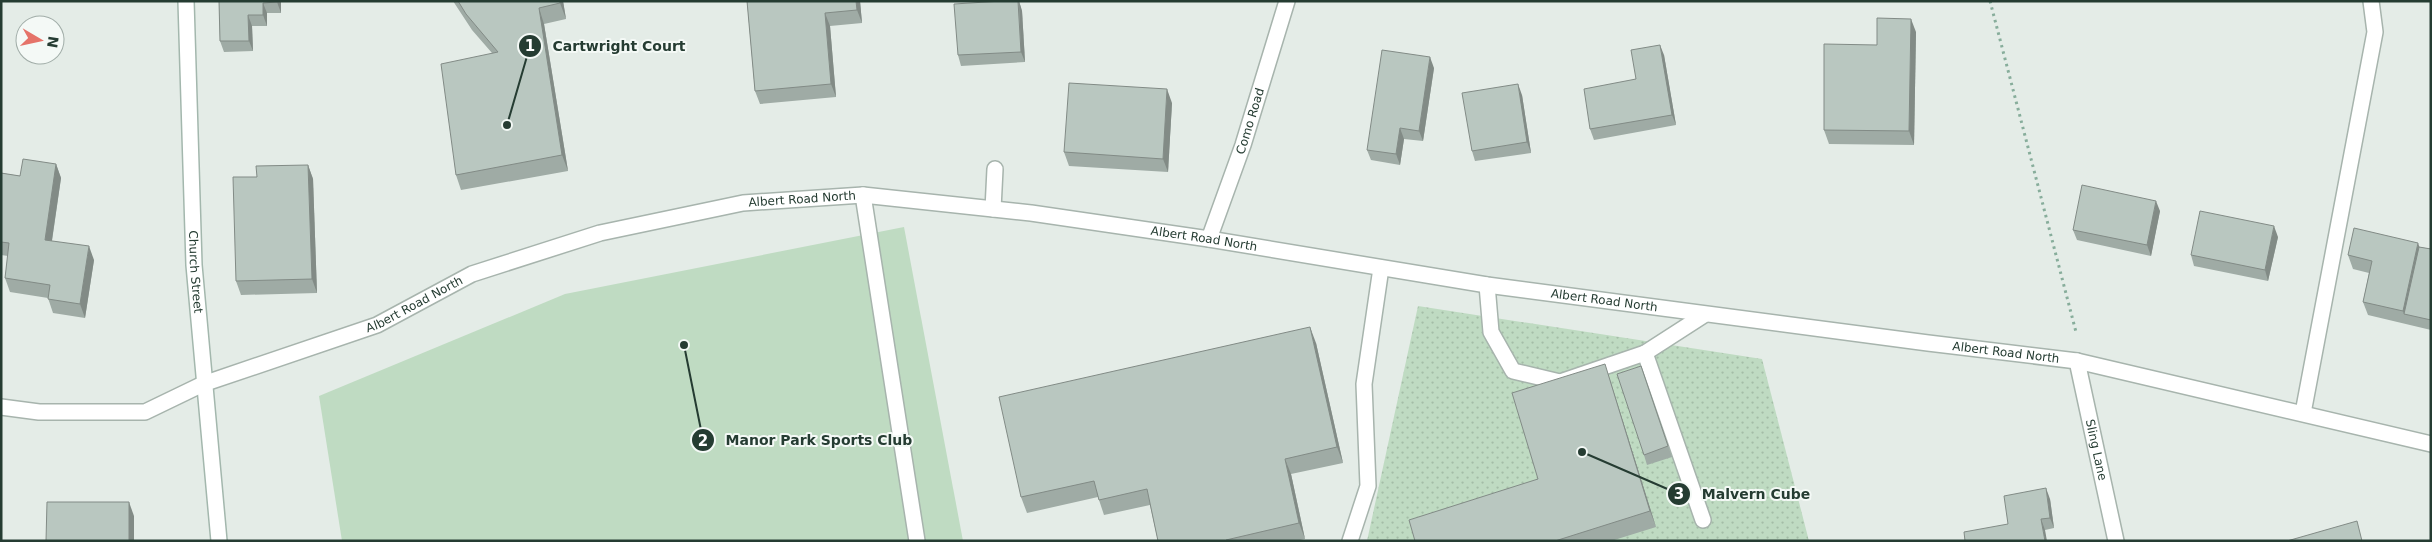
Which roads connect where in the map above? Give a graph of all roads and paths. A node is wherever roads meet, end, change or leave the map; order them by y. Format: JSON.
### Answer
{"nodes":[{"id":1,"x":186,"y":1,"type":"edge"},
{"id":2,"x":1287,"y":1,"type":"edge"},
{"id":3,"x":1990,"y":1,"type":"edge"},
{"id":4,"x":2371,"y":1,"type":"edge"},
{"id":5,"x":995,"y":169,"type":"dead end"},
{"id":6,"x":863,"y":195,"type":"junction"},
{"id":7,"x":993,"y":209,"type":"junction"},
{"id":8,"x":1209,"y":239,"type":"junction"},
{"id":9,"x":1381,"y":268,"type":"junction"},
{"id":10,"x":1487,"y":285,"type":"junction"},
{"id":11,"x":1704,"y":315,"type":"junction"},
{"id":12,"x":1645,"y":354,"type":"junction"},
{"id":13,"x":2084,"y":362,"type":"junction"},
{"id":14,"x":203,"y":384,"type":"junction"},
{"id":15,"x":1,"y":407,"type":"edge"},
{"id":16,"x":2303,"y":413,"type":"junction"},
{"id":17,"x":2431,"y":444,"type":"edge"},
{"id":18,"x":1703,"y":520,"type":"dead end"},
{"id":19,"x":219,"y":541,"type":"edge"},
{"id":20,"x":917,"y":541,"type":"edge"},
{"id":21,"x":1350,"y":541,"type":"edge"},
{"id":22,"x":2116,"y":541,"type":"edge"}],
"edges":[{"from":1,"to":14,"type":"street","name":"Church Street"},
{"from":2,"to":8,"type":"street","name":"Como Road"},
{"from":3,"to":13,"type":"path"},
{"from":4,"to":16,"type":"street"},
{"from":5,"to":7,"type":"street"},
{"from":6,"to":7,"type":"street","name":"Albert Road North"},
{"from":6,"to":14,"type":"street","name":"Albert Road North"},
{"from":6,"to":20,"type":"street"},
{"from":7,"to":8,"type":"street","name":"Albert Road North"},
{"from":8,"to":9,"type":"street","name":"Albert Road North"},
{"from":9,"to":10,"type":"street","name":"Albert Road North"},
{"from":9,"to":21,"type":"street"},
{"from":10,"to":11,"type":"street","name":"Albert Road North"},
{"from":10,"to":12,"type":"street"},
{"from":11,"to":12,"type":"street"},
{"from":11,"to":13,"type":"street","name":"Albert Road North"},
{"from":12,"to":18,"type":"street"},
{"from":13,"to":16,"type":"street","name":"Albert Road North"},
{"from":13,"to":22,"type":"street","name":"Sling Lane"},
{"from":14,"to":15,"type":"street","name":"Albert Road North"},
{"from":14,"to":19,"type":"street","name":"Church Street"},
{"from":16,"to":17,"type":"street","name":"Albert Road North"}]}
